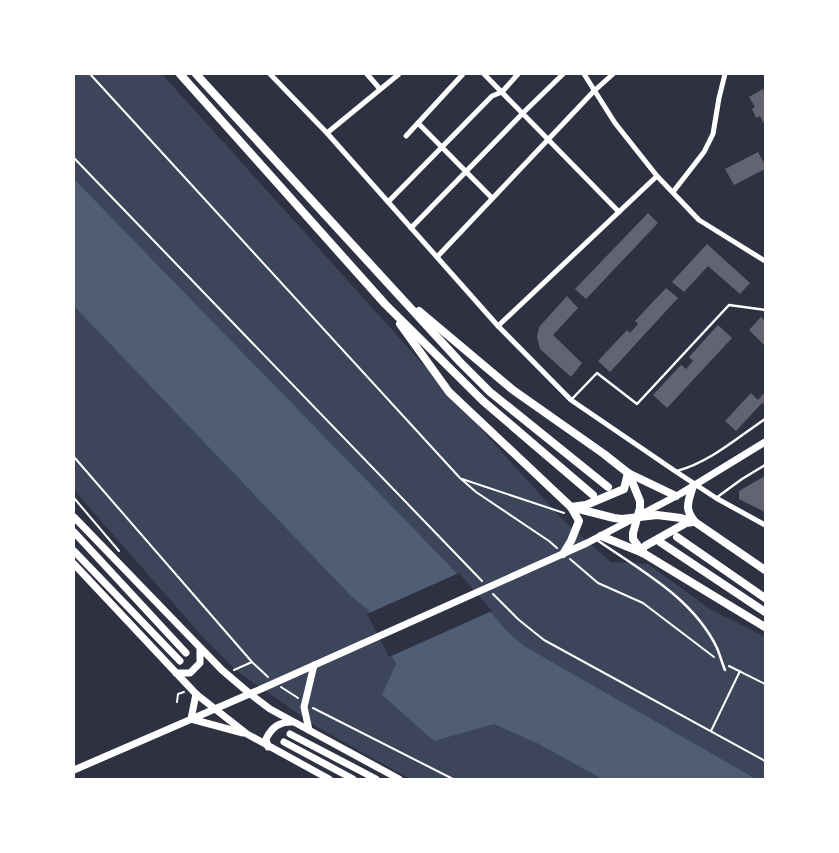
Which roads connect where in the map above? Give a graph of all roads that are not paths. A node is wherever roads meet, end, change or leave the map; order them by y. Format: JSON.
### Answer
{"nodes":[{"id":1,"x":180,"y":74,"type":"edge"},
{"id":2,"x":196,"y":74,"type":"edge"},
{"id":3,"x":270,"y":74,"type":"edge"},
{"id":4,"x":367,"y":74,"type":"edge"},
{"id":5,"x":399,"y":74,"type":"edge"},
{"id":6,"x":463,"y":74,"type":"edge"},
{"id":7,"x":484,"y":74,"type":"edge"},
{"id":8,"x":518,"y":74,"type":"edge"},
{"id":9,"x":563,"y":74,"type":"edge"},
{"id":10,"x":584,"y":74,"type":"edge"},
{"id":11,"x":613,"y":74,"type":"edge"},
{"id":12,"x":725,"y":74,"type":"edge"},
{"id":13,"x":380,"y":89,"type":"junction"},
{"id":14,"x":594,"y":91,"type":"junction"},
{"id":15,"x":502,"y":92,"type":"junction"},
{"id":16,"x":522,"y":113,"type":"junction"},
{"id":17,"x":418,"y":124,"type":"junction"},
{"id":18,"x":327,"y":133,"type":"junction"},
{"id":19,"x":406,"y":136,"type":"dead end"},
{"id":20,"x":548,"y":139,"type":"junction"},
{"id":21,"x":442,"y":147,"type":"junction"},
{"id":22,"x":466,"y":171,"type":"junction"},
{"id":23,"x":657,"y":176,"type":"junction"},
{"id":24,"x":672,"y":192,"type":"junction"},
{"id":25,"x":492,"y":198,"type":"junction"},
{"id":26,"x":388,"y":202,"type":"junction"},
{"id":27,"x":619,"y":212,"type":"junction"},
{"id":28,"x":411,"y":228,"type":"junction"},
{"id":29,"x":436,"y":257,"type":"junction"},
{"id":30,"x":765,"y":261,"type":"edge"},
{"id":31,"x":394,"y":291,"type":"junction"},
{"id":32,"x":385,"y":304,"type":"junction"},
{"id":33,"x":765,"y":310,"type":"edge"},
{"id":34,"x":498,"y":326,"type":"junction"},
{"id":35,"x":571,"y":400,"type":"junction"},
{"id":36,"x":765,"y":419,"type":"edge"},
{"id":37,"x":765,"y":442,"type":"edge"},
{"id":38,"x":765,"y":465,"type":"edge"},
{"id":39,"x":675,"y":472,"type":"junction"},
{"id":40,"x":628,"y":474,"type":"junction"},
{"id":41,"x":693,"y":486,"type":"junction"},
{"id":42,"x":608,"y":487,"type":"dead end"},
{"id":43,"x":593,"y":495,"type":"dead end"},
{"id":44,"x":678,"y":495,"type":"junction"},
{"id":45,"x":716,"y":498,"type":"junction"},
{"id":46,"x":569,"y":510,"type":"junction"},
{"id":47,"x":74,"y":517,"type":"edge"},
{"id":48,"x":637,"y":517,"type":"junction"},
{"id":49,"x":695,"y":522,"type":"junction"},
{"id":50,"x":765,"y":525,"type":"edge"},
{"id":51,"x":74,"y":532,"type":"edge"},
{"id":52,"x":598,"y":537,"type":"junction"},
{"id":53,"x":677,"y":537,"type":"dead end"},
{"id":54,"x":660,"y":542,"type":"dead end"},
{"id":55,"x":74,"y":551,"type":"edge"},
{"id":56,"x":643,"y":553,"type":"junction"},
{"id":57,"x":565,"y":555,"type":"junction"},
{"id":58,"x":74,"y":564,"type":"edge"},
{"id":59,"x":765,"y":570,"type":"edge"},
{"id":60,"x":765,"y":598,"type":"edge"},
{"id":61,"x":765,"y":612,"type":"edge"},
{"id":62,"x":765,"y":627,"type":"edge"},
{"id":63,"x":200,"y":648,"type":"junction"},
{"id":64,"x":186,"y":653,"type":"dead end"},
{"id":65,"x":180,"y":661,"type":"dead end"},
{"id":66,"x":314,"y":665,"type":"junction"},
{"id":67,"x":724,"y":670,"type":"dead end"},
{"id":68,"x":176,"y":673,"type":"junction"},
{"id":69,"x":196,"y":694,"type":"junction"},
{"id":70,"x":249,"y":694,"type":"junction"},
{"id":71,"x":216,"y":708,"type":"junction"},
{"id":72,"x":191,"y":719,"type":"junction"},
{"id":73,"x":293,"y":722,"type":"junction"},
{"id":74,"x":309,"y":730,"type":"junction"},
{"id":75,"x":247,"y":734,"type":"junction"},
{"id":76,"x":290,"y":734,"type":"dead end"},
{"id":77,"x":284,"y":742,"type":"dead end"},
{"id":78,"x":268,"y":747,"type":"junction"},
{"id":79,"x":74,"y":770,"type":"edge"},
{"id":80,"x":329,"y":779,"type":"edge"},
{"id":81,"x":353,"y":779,"type":"edge"},
{"id":82,"x":376,"y":779,"type":"edge"},
{"id":83,"x":399,"y":779,"type":"edge"}],
"edges":[{"from":1,"to":32,"type":"main road"},
{"from":2,"to":31,"type":"main road"},
{"from":3,"to":18,"type":"street"},
{"from":4,"to":13,"type":"street"},
{"from":5,"to":13,"type":"street"},
{"from":6,"to":17,"type":"street"},
{"from":7,"to":15,"type":"street"},
{"from":8,"to":15,"type":"street"},
{"from":9,"to":16,"type":"street"},
{"from":10,"to":14,"type":"street"},
{"from":11,"to":14,"type":"street"},
{"from":12,"to":24,"type":"street"},
{"from":13,"to":18,"type":"street"},
{"from":14,"to":20,"type":"street"},
{"from":14,"to":23,"type":"street"},
{"from":15,"to":16,"type":"street"},
{"from":15,"to":21,"type":"street"},
{"from":16,"to":20,"type":"street"},
{"from":16,"to":22,"type":"street"},
{"from":17,"to":19,"type":"street"},
{"from":17,"to":21,"type":"street"},
{"from":18,"to":26,"type":"street"},
{"from":20,"to":25,"type":"street"},
{"from":20,"to":27,"type":"street"},
{"from":21,"to":22,"type":"street"},
{"from":21,"to":26,"type":"street"},
{"from":22,"to":25,"type":"street"},
{"from":22,"to":28,"type":"street"},
{"from":23,"to":24,"type":"street"},
{"from":23,"to":27,"type":"street"},
{"from":24,"to":30,"type":"street"},
{"from":25,"to":29,"type":"street"},
{"from":26,"to":28,"type":"street"},
{"from":27,"to":34,"type":"street"},
{"from":28,"to":29,"type":"street"},
{"from":29,"to":34,"type":"street"},
{"from":31,"to":40,"type":"main road"},
{"from":31,"to":42,"type":"main road"},
{"from":32,"to":43,"type":"main road"},
{"from":32,"to":46,"type":"main road"},
{"from":33,"to":35,"type":"lane"},
{"from":34,"to":35,"type":"street"},
{"from":35,"to":39,"type":"street"},
{"from":36,"to":39,"type":"lane"},
{"from":37,"to":41,"type":"main road"},
{"from":38,"to":45,"type":"lane"},
{"from":39,"to":45,"type":"street"},
{"from":40,"to":44,"type":"main road"},
{"from":40,"to":46,"type":"main road"},
{"from":40,"to":48,"type":"main road"},
{"from":41,"to":44,"type":"main road"},
{"from":41,"to":49,"type":"main road"},
{"from":44,"to":48,"type":"main road"},
{"from":45,"to":50,"type":"street"},
{"from":46,"to":48,"type":"main road"},
{"from":46,"to":57,"type":"main road"},
{"from":47,"to":63,"type":"main road"},
{"from":48,"to":49,"type":"main road"},
{"from":48,"to":52,"type":"main road"},
{"from":48,"to":56,"type":"main road"},
{"from":49,"to":56,"type":"main road"},
{"from":49,"to":59,"type":"main road"},
{"from":51,"to":64,"type":"main road"},
{"from":52,"to":56,"type":"main road"},
{"from":52,"to":57,"type":"main road"},
{"from":52,"to":67,"type":"lane"},
{"from":53,"to":60,"type":"main road"},
{"from":54,"to":61,"type":"main road"},
{"from":55,"to":65,"type":"main road"},
{"from":56,"to":62,"type":"main road"},
{"from":57,"to":66,"type":"main road"},
{"from":58,"to":68,"type":"main road"},
{"from":63,"to":68,"type":"main road"},
{"from":63,"to":70,"type":"main road"},
{"from":66,"to":70,"type":"main road"},
{"from":66,"to":74,"type":"main road"},
{"from":68,"to":69,"type":"main road"},
{"from":69,"to":71,"type":"main road"},
{"from":69,"to":72,"type":"main road"},
{"from":70,"to":71,"type":"main road"},
{"from":70,"to":73,"type":"main road"},
{"from":71,"to":72,"type":"main road"},
{"from":71,"to":75,"type":"main road"},
{"from":72,"to":75,"type":"main road"},
{"from":72,"to":79,"type":"main road"},
{"from":73,"to":74,"type":"main road"},
{"from":73,"to":78,"type":"main road"},
{"from":74,"to":83,"type":"main road"},
{"from":75,"to":78,"type":"main road"},
{"from":76,"to":82,"type":"main road"},
{"from":77,"to":81,"type":"main road"},
{"from":78,"to":80,"type":"main road"}]}
